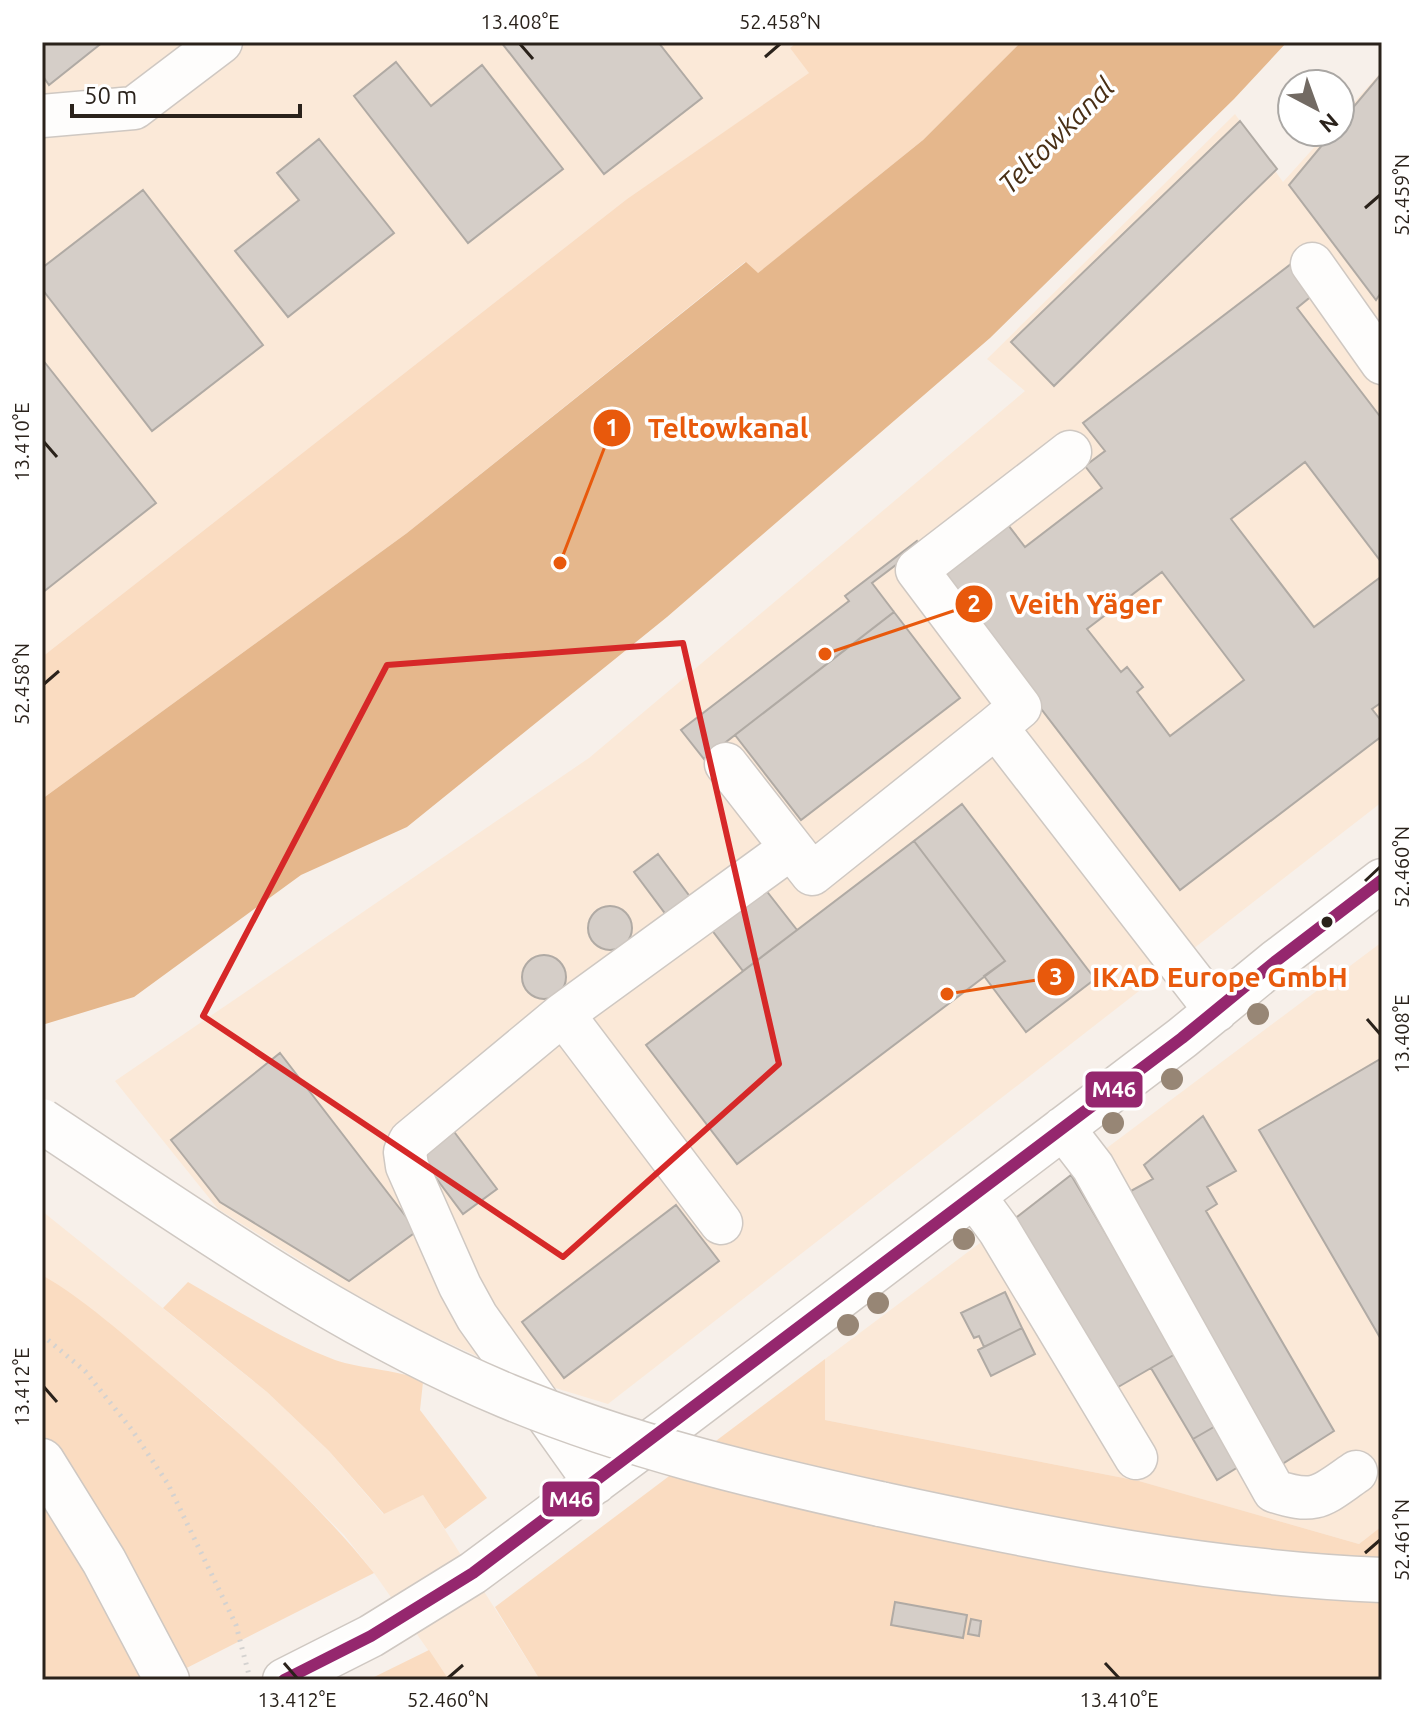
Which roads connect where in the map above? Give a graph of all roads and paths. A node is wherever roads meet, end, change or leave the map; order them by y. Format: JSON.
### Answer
{"nodes":[{"id":1,"x":221,"y":42,"type":"edge"},
{"id":2,"x":42,"y":116,"type":"edge"},
{"id":3,"x":1312,"y":264,"type":"dead end"},
{"id":4,"x":1382,"y":363,"type":"edge"},
{"id":5,"x":1070,"y":452,"type":"dead end"},
{"id":6,"x":996,"y":727,"type":"junction"},
{"id":7,"x":726,"y":764,"type":"dead end"},
{"id":8,"x":791,"y":848,"type":"junction"},
{"id":9,"x":1382,"y":880,"type":"edge"},
{"id":10,"x":1216,"y":1011,"type":"junction"},
{"id":11,"x":563,"y":1014,"type":"junction"},
{"id":12,"x":42,"y":1121,"type":"edge"},
{"id":13,"x":1063,"y":1128,"type":"junction"},
{"id":14,"x":974,"y":1196,"type":"junction"},
{"id":15,"x":721,"y":1223,"type":"dead end"},
{"id":16,"x":42,"y":1335,"type":"edge"},
{"id":17,"x":1136,"y":1458,"type":"dead end"},
{"id":18,"x":42,"y":1461,"type":"edge"},
{"id":19,"x":1356,"y":1472,"type":"dead end"},
{"id":20,"x":595,"y":1483,"type":"junction"},
{"id":21,"x":1382,"y":1580,"type":"edge"},
{"id":22,"x":167,"y":1680,"type":"edge"},
{"id":23,"x":250,"y":1680,"type":"edge"},
{"id":24,"x":284,"y":1680,"type":"edge"}],
"edges":[{"from":1,"to":2,"type":"street"},
{"from":3,"to":4,"type":"street"},
{"from":5,"to":6,"type":"street"},
{"from":6,"to":8,"type":"street"},
{"from":6,"to":10,"type":"street"},
{"from":7,"to":8,"type":"street"},
{"from":8,"to":11,"type":"street"},
{"from":9,"to":10,"type":"street"},
{"from":10,"to":13,"type":"street"},
{"from":11,"to":15,"type":"street"},
{"from":11,"to":20,"type":"street"},
{"from":12,"to":21,"type":"highway","bridge":true},
{"from":13,"to":14,"type":"street"},
{"from":13,"to":19,"type":"street"},
{"from":14,"to":17,"type":"street"},
{"from":14,"to":20,"type":"street"},
{"from":16,"to":23,"type":"path"},
{"from":18,"to":22,"type":"highway"},
{"from":20,"to":24,"type":"street"}]}
